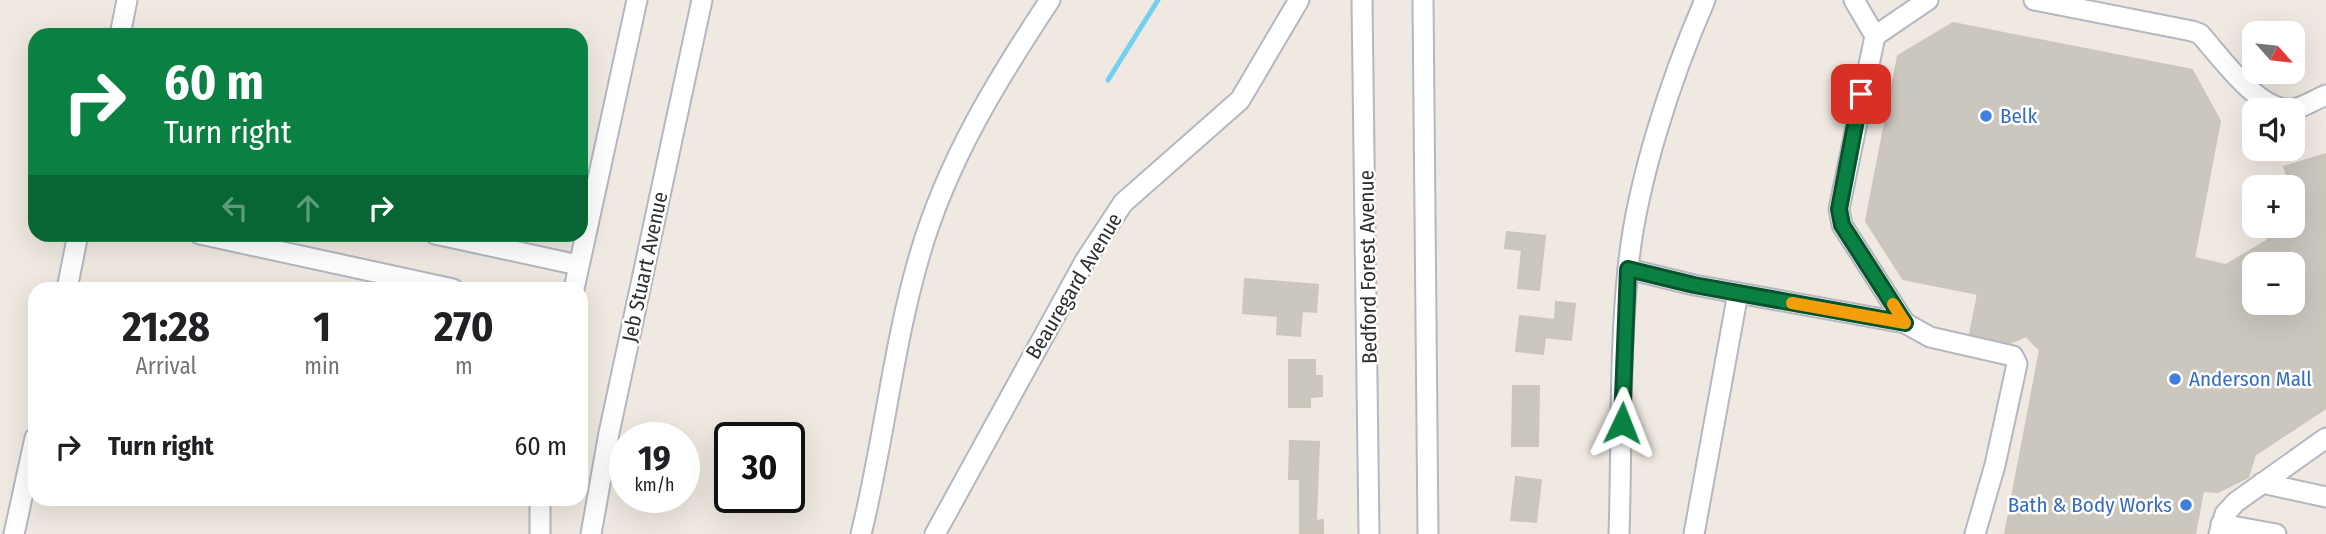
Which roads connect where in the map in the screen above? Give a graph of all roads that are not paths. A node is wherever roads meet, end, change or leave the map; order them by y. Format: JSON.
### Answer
{"nodes":[{"id":1,"x":127,"y":0,"type":"edge"},
{"id":2,"x":636,"y":0,"type":"edge"},
{"id":3,"x":702,"y":0,"type":"edge"},
{"id":4,"x":1050,"y":0,"type":"edge"},
{"id":5,"x":1299,"y":0,"type":"edge"},
{"id":6,"x":1362,"y":0,"type":"edge"},
{"id":7,"x":1423,"y":0,"type":"edge"},
{"id":8,"x":1706,"y":0,"type":"edge"},
{"id":9,"x":1854,"y":0,"type":"edge"},
{"id":10,"x":1928,"y":0,"type":"edge"},
{"id":11,"x":2034,"y":0,"type":"edge"},
{"id":12,"x":1905,"y":6,"type":"edge"},
{"id":13,"x":121,"y":28,"type":"edge"},
{"id":14,"x":1875,"y":36,"type":"junction"},
{"id":15,"x":2326,"y":94,"type":"edge"},
{"id":16,"x":588,"y":219,"type":"edge"},
{"id":17,"x":76,"y":242,"type":"edge"},
{"id":18,"x":237,"y":242,"type":"edge"},
{"id":19,"x":472,"y":242,"type":"edge"},
{"id":20,"x":583,"y":242,"type":"edge"},
{"id":21,"x":578,"y":265,"type":"junction"},
{"id":22,"x":1628,"y":269,"type":"junction"},
{"id":23,"x":68,"y":282,"type":"edge"},
{"id":24,"x":421,"y":282,"type":"edge"},
{"id":25,"x":575,"y":282,"type":"edge"},
{"id":26,"x":1738,"y":293,"type":"junction"},
{"id":27,"x":1905,"y":323,"type":"junction"},
{"id":28,"x":2326,"y":438,"type":"edge"},
{"id":29,"x":28,"y":470,"type":"edge"},
{"id":30,"x":2262,"y":483,"type":"junction"},
{"id":31,"x":2326,"y":497,"type":"edge"},
{"id":32,"x":540,"y":506,"type":"edge"},
{"id":33,"x":2220,"y":529,"type":"edge"},
{"id":34,"x":14,"y":534,"type":"edge"},
{"id":35,"x":540,"y":534,"type":"edge"},
{"id":36,"x":591,"y":534,"type":"edge"},
{"id":37,"x":861,"y":534,"type":"edge"},
{"id":38,"x":935,"y":534,"type":"edge"},
{"id":39,"x":1369,"y":534,"type":"edge"},
{"id":40,"x":1428,"y":534,"type":"edge"},
{"id":41,"x":1619,"y":534,"type":"edge"},
{"id":42,"x":1694,"y":534,"type":"edge"},
{"id":43,"x":1975,"y":534,"type":"edge"},
{"id":44,"x":2276,"y":534,"type":"edge"}],
"edges":[{"from":1,"to":13,"type":"street"},
{"from":2,"to":16,"type":"street"},
{"from":3,"to":36,"type":"street","name":"Jeb Stuart Avenue"},
{"from":4,"to":37,"type":"street"},
{"from":5,"to":38,"type":"street","name":"Beauregard Avenue"},
{"from":6,"to":39,"type":"street","name":"Bedford Forest Avenue"},
{"from":7,"to":40,"type":"street"},
{"from":8,"to":22,"type":"street"},
{"from":9,"to":14,"type":"street"},
{"from":10,"to":12,"type":"street"},
{"from":11,"to":15,"type":"street"},
{"from":12,"to":14,"type":"street"},
{"from":14,"to":27,"type":"street"},
{"from":17,"to":23,"type":"street"},
{"from":18,"to":24,"type":"street"},
{"from":19,"to":21,"type":"street"},
{"from":20,"to":21,"type":"street"},
{"from":21,"to":25,"type":"street"},
{"from":22,"to":26,"type":"street"},
{"from":22,"to":41,"type":"street"},
{"from":26,"to":27,"type":"street"},
{"from":26,"to":42,"type":"street"},
{"from":27,"to":43,"type":"street"},
{"from":28,"to":30,"type":"street"},
{"from":29,"to":34,"type":"street"},
{"from":30,"to":31,"type":"street"},
{"from":30,"to":33,"type":"street"},
{"from":32,"to":35,"type":"street"},
{"from":33,"to":44,"type":"street"}]}
